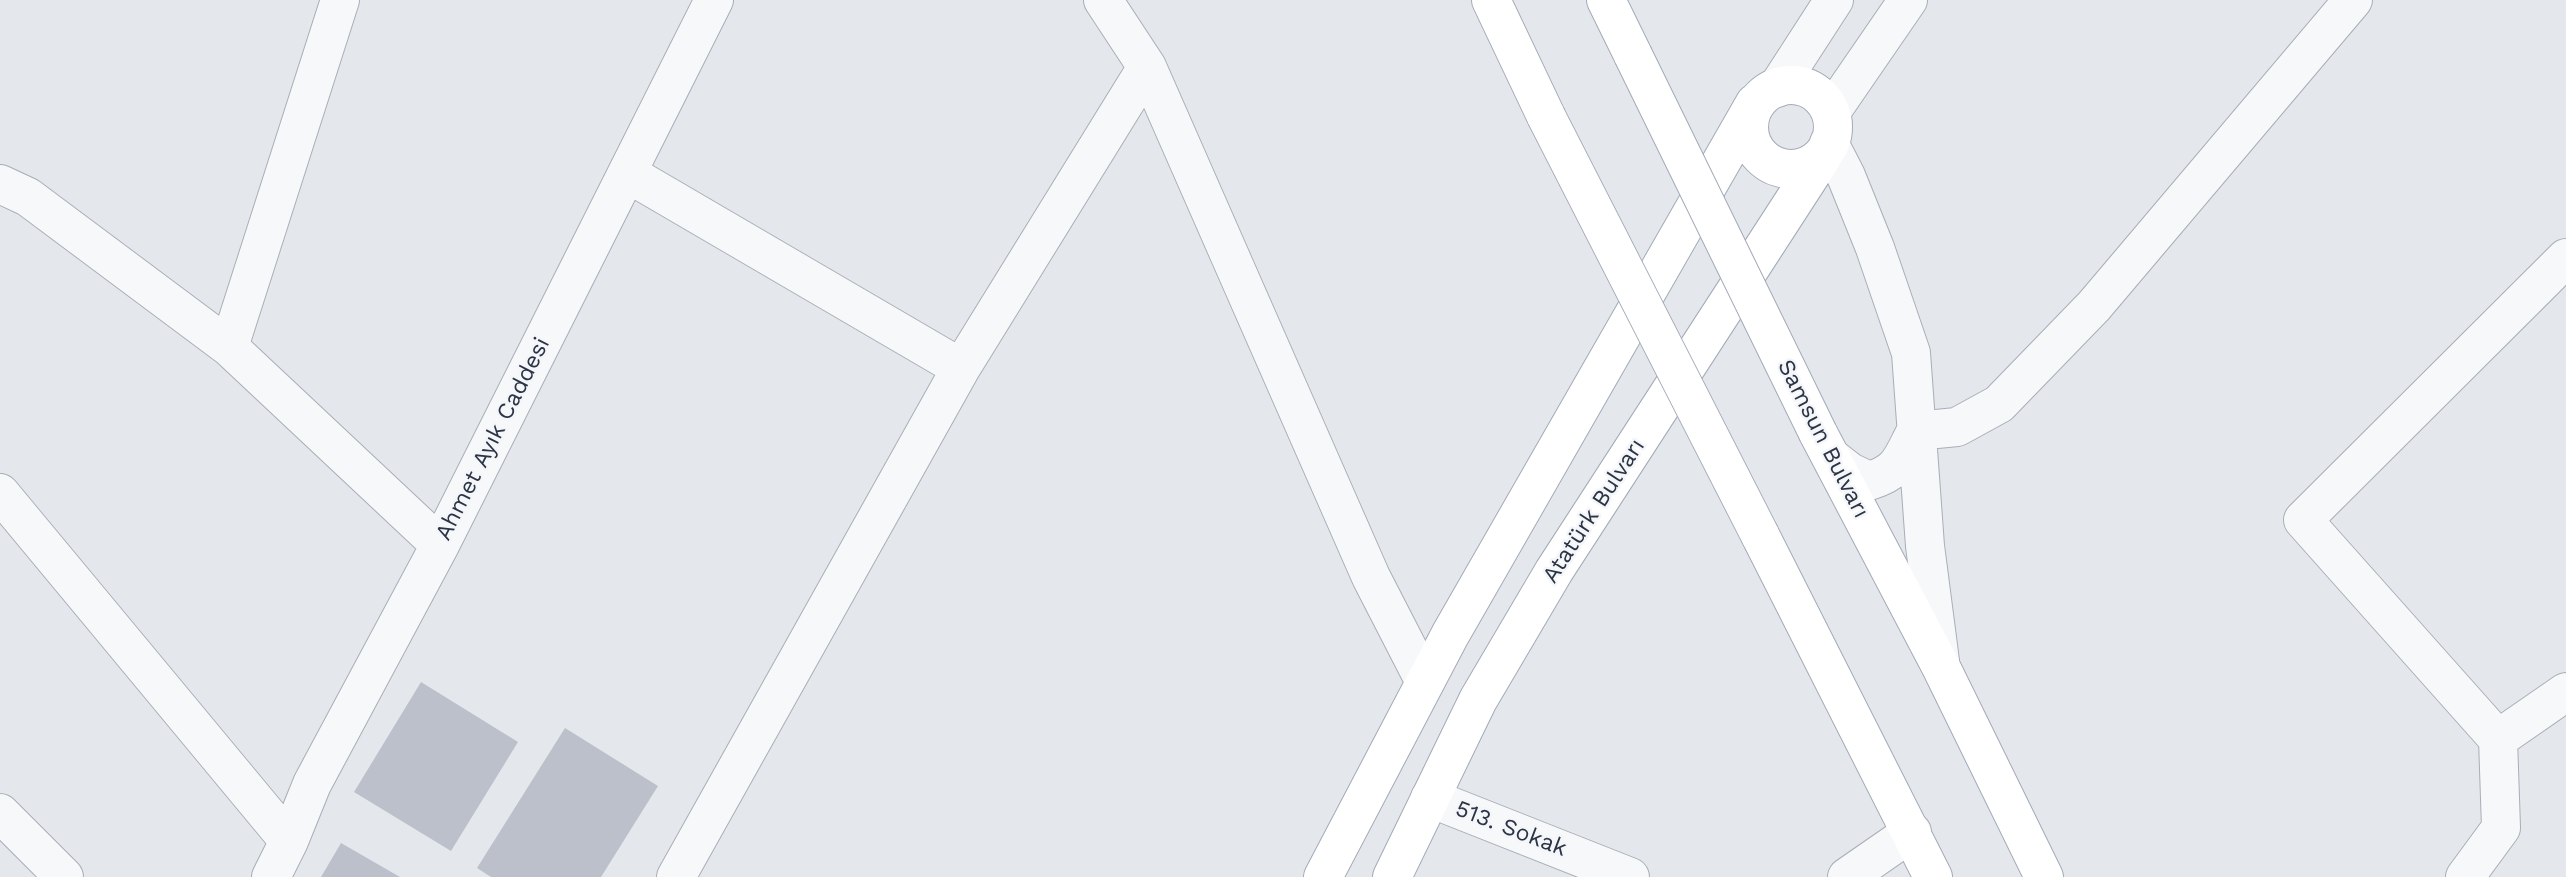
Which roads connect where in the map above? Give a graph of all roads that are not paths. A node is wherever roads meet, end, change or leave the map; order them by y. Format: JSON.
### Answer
{"nodes":[{"id":1,"x":340,"y":0,"type":"edge"},
{"id":2,"x":714,"y":0,"type":"edge"},
{"id":3,"x":1103,"y":0,"type":"edge"},
{"id":4,"x":1491,"y":0,"type":"edge"},
{"id":5,"x":1606,"y":0,"type":"edge"},
{"id":6,"x":1834,"y":0,"type":"edge"},
{"id":7,"x":1908,"y":0,"type":"edge"},
{"id":8,"x":2353,"y":0,"type":"edge"},
{"id":9,"x":1147,"y":68,"type":"junction"},
{"id":10,"x":1766,"y":96,"type":"junction"},
{"id":11,"x":1827,"y":138,"type":"junction"},
{"id":12,"x":627,"y":173,"type":"junction"},
{"id":13,"x":0,"y":184,"type":"edge"},
{"id":14,"x":2566,"y":258,"type":"edge"},
{"id":15,"x":229,"y":347,"type":"junction"},
{"id":16,"x":961,"y":368,"type":"junction"},
{"id":17,"x":1916,"y":431,"type":"junction"},
{"id":18,"x":1825,"y":445,"type":"junction"},
{"id":19,"x":0,"y":493,"type":"edge"},
{"id":20,"x":440,"y":545,"type":"junction"},
{"id":21,"x":1941,"y":667,"type":"junction"},
{"id":22,"x":1425,"y":682,"type":"junction"},
{"id":23,"x":2566,"y":692,"type":"edge"},
{"id":24,"x":2498,"y":739,"type":"junction"},
{"id":25,"x":1430,"y":798,"type":"junction"},
{"id":26,"x":0,"y":813,"type":"edge"},
{"id":27,"x":1912,"y":832,"type":"junction"},
{"id":28,"x":289,"y":841,"type":"junction"},
{"id":29,"x":1611,"y":872,"type":"edge"},
{"id":30,"x":64,"y":877,"type":"edge"},
{"id":31,"x":271,"y":877,"type":"edge"},
{"id":32,"x":676,"y":877,"type":"edge"},
{"id":33,"x":1324,"y":877,"type":"edge"},
{"id":34,"x":1392,"y":877,"type":"edge"},
{"id":35,"x":1847,"y":877,"type":"edge"},
{"id":36,"x":1934,"y":877,"type":"edge"},
{"id":37,"x":2043,"y":877,"type":"edge"},
{"id":38,"x":2465,"y":877,"type":"edge"}],
"edges":[{"from":1,"to":15,"type":"street"},
{"from":2,"to":12,"type":"street","name":"Ahmet Ayık Caddesi"},
{"from":3,"to":9,"type":"street"},
{"from":4,"to":27,"type":"main road","bridge":true},
{"from":5,"to":18,"type":"main road","name":"Samsun Bulvarı","bridge":true},
{"from":6,"to":10,"type":"street"},
{"from":7,"to":11,"type":"street"},
{"from":8,"to":17,"type":"street"},
{"from":9,"to":16,"type":"street"},
{"from":9,"to":22,"type":"street"},
{"from":10,"to":11,"type":"main road"},
{"from":10,"to":11,"type":"main road"},
{"from":10,"to":22,"type":"main road"},
{"from":11,"to":17,"type":"street"},
{"from":11,"to":25,"type":"main road","name":"Atatürk Bulvarı"},
{"from":12,"to":16,"type":"street"},
{"from":12,"to":20,"type":"street","name":"Ahmet Ayık Caddesi"},
{"from":13,"to":15,"type":"street"},
{"from":14,"to":24,"type":"street"},
{"from":15,"to":20,"type":"street"},
{"from":16,"to":32,"type":"street"},
{"from":17,"to":18,"type":"street"},
{"from":17,"to":21,"type":"street"},
{"from":18,"to":21,"type":"main road","name":"Samsun Bulvarı"},
{"from":19,"to":28,"type":"street"},
{"from":20,"to":28,"type":"street","name":"Ahmet Ayık Caddesi"},
{"from":21,"to":37,"type":"main road","name":"Samsun Bulvarı"},
{"from":22,"to":33,"type":"main road"},
{"from":23,"to":24,"type":"street"},
{"from":24,"to":38,"type":"street"},
{"from":25,"to":29,"type":"street","name":"513. Sokak"},
{"from":25,"to":34,"type":"main road","name":"Atatürk Bulvarı"},
{"from":26,"to":30,"type":"street"},
{"from":27,"to":35,"type":"street"},
{"from":27,"to":36,"type":"main road"},
{"from":28,"to":31,"type":"street","name":"Ahmet Ayık Caddesi"}]}
